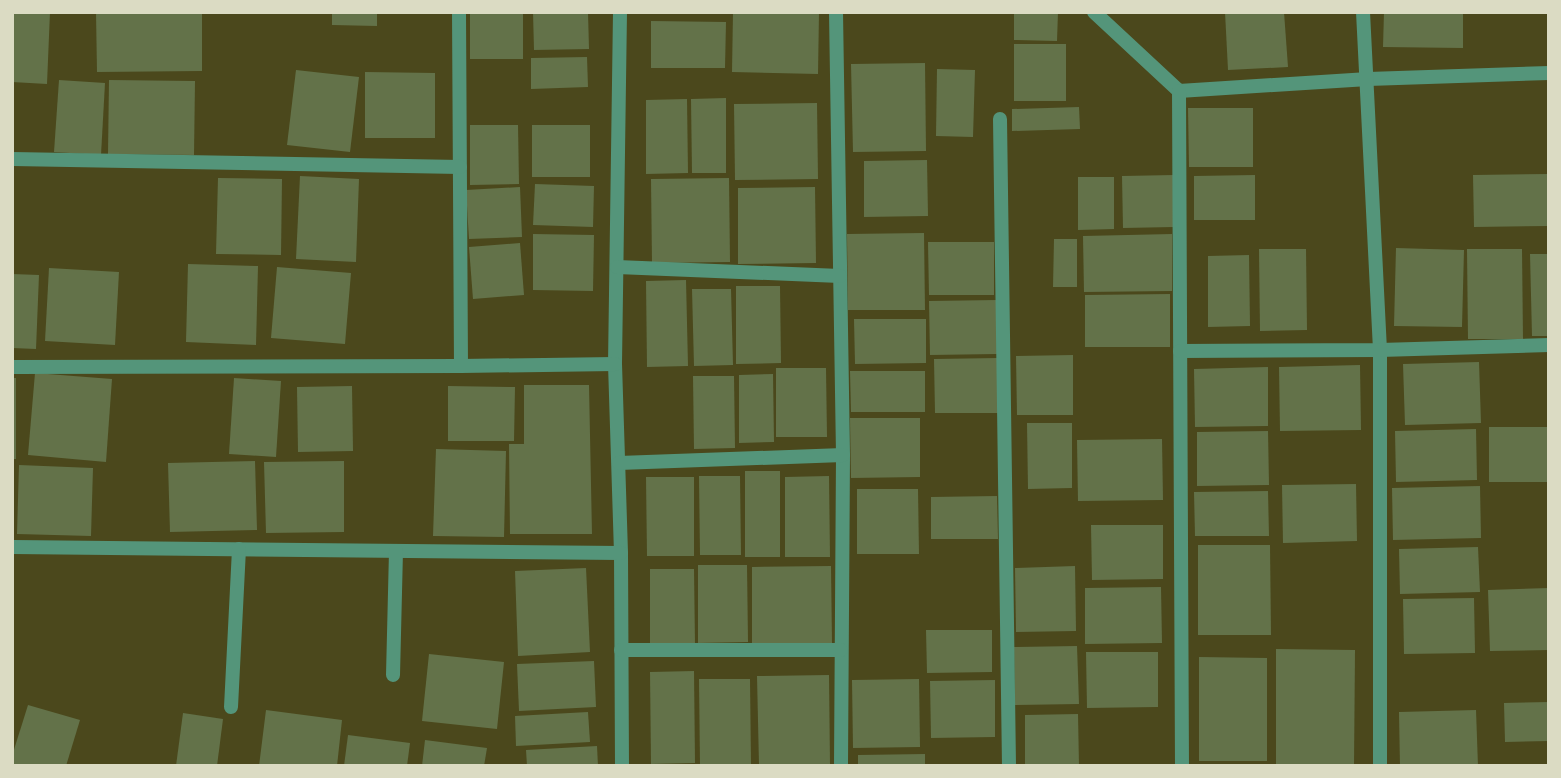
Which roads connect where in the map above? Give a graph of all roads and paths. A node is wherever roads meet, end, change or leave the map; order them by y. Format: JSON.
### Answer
{"nodes":[{"id":1,"x":459,"y":12,"type":"edge"},
{"id":2,"x":620,"y":12,"type":"edge"},
{"id":3,"x":836,"y":12,"type":"edge"},
{"id":4,"x":1094,"y":12,"type":"edge"},
{"id":5,"x":1363,"y":12,"type":"edge"},
{"id":6,"x":1549,"y":73,"type":"edge"},
{"id":7,"x":1368,"y":79,"type":"junction"},
{"id":8,"x":1179,"y":91,"type":"junction"},
{"id":9,"x":1000,"y":119,"type":"dead end"},
{"id":10,"x":12,"y":159,"type":"edge"},
{"id":11,"x":460,"y":167,"type":"junction"},
{"id":12,"x":617,"y":267,"type":"junction"},
{"id":13,"x":840,"y":276,"type":"junction"},
{"id":14,"x":1549,"y":345,"type":"edge"},
{"id":15,"x":1380,"y":350,"type":"junction"},
{"id":16,"x":1180,"y":351,"type":"junction"},
{"id":17,"x":615,"y":364,"type":"junction"},
{"id":18,"x":461,"y":366,"type":"junction"},
{"id":19,"x":12,"y":367,"type":"edge"},
{"id":20,"x":842,"y":455,"type":"junction"},
{"id":21,"x":619,"y":463,"type":"junction"},
{"id":22,"x":12,"y":547,"type":"edge"},
{"id":23,"x":239,"y":549,"type":"junction"},
{"id":24,"x":396,"y":551,"type":"junction"},
{"id":25,"x":621,"y":553,"type":"junction"},
{"id":26,"x":621,"y":650,"type":"junction"},
{"id":27,"x":841,"y":650,"type":"junction"},
{"id":28,"x":393,"y":675,"type":"dead end"},
{"id":29,"x":231,"y":707,"type":"dead end"},
{"id":30,"x":622,"y":766,"type":"edge"},
{"id":31,"x":841,"y":766,"type":"edge"},
{"id":32,"x":1009,"y":766,"type":"edge"},
{"id":33,"x":1182,"y":766,"type":"edge"},
{"id":34,"x":1380,"y":766,"type":"edge"}],
"edges":[{"from":1,"to":11,"type":"street"},
{"from":2,"to":12,"type":"street"},
{"from":3,"to":13,"type":"street"},
{"from":4,"to":8,"type":"street"},
{"from":5,"to":7,"type":"street"},
{"from":6,"to":7,"type":"street"},
{"from":7,"to":8,"type":"street"},
{"from":7,"to":15,"type":"street"},
{"from":8,"to":16,"type":"street"},
{"from":9,"to":32,"type":"street"},
{"from":10,"to":11,"type":"street"},
{"from":11,"to":18,"type":"street"},
{"from":12,"to":13,"type":"street"},
{"from":12,"to":17,"type":"street"},
{"from":13,"to":20,"type":"street"},
{"from":14,"to":15,"type":"street"},
{"from":15,"to":16,"type":"street"},
{"from":15,"to":34,"type":"street"},
{"from":16,"to":33,"type":"street"},
{"from":17,"to":18,"type":"street"},
{"from":17,"to":21,"type":"street"},
{"from":18,"to":19,"type":"street"},
{"from":20,"to":21,"type":"street"},
{"from":20,"to":27,"type":"street"},
{"from":21,"to":25,"type":"street"},
{"from":22,"to":23,"type":"street"},
{"from":23,"to":24,"type":"street"},
{"from":23,"to":29,"type":"street"},
{"from":24,"to":25,"type":"street"},
{"from":24,"to":28,"type":"street"},
{"from":25,"to":26,"type":"street"},
{"from":26,"to":27,"type":"street"},
{"from":26,"to":30,"type":"street"},
{"from":27,"to":31,"type":"street"}]}
